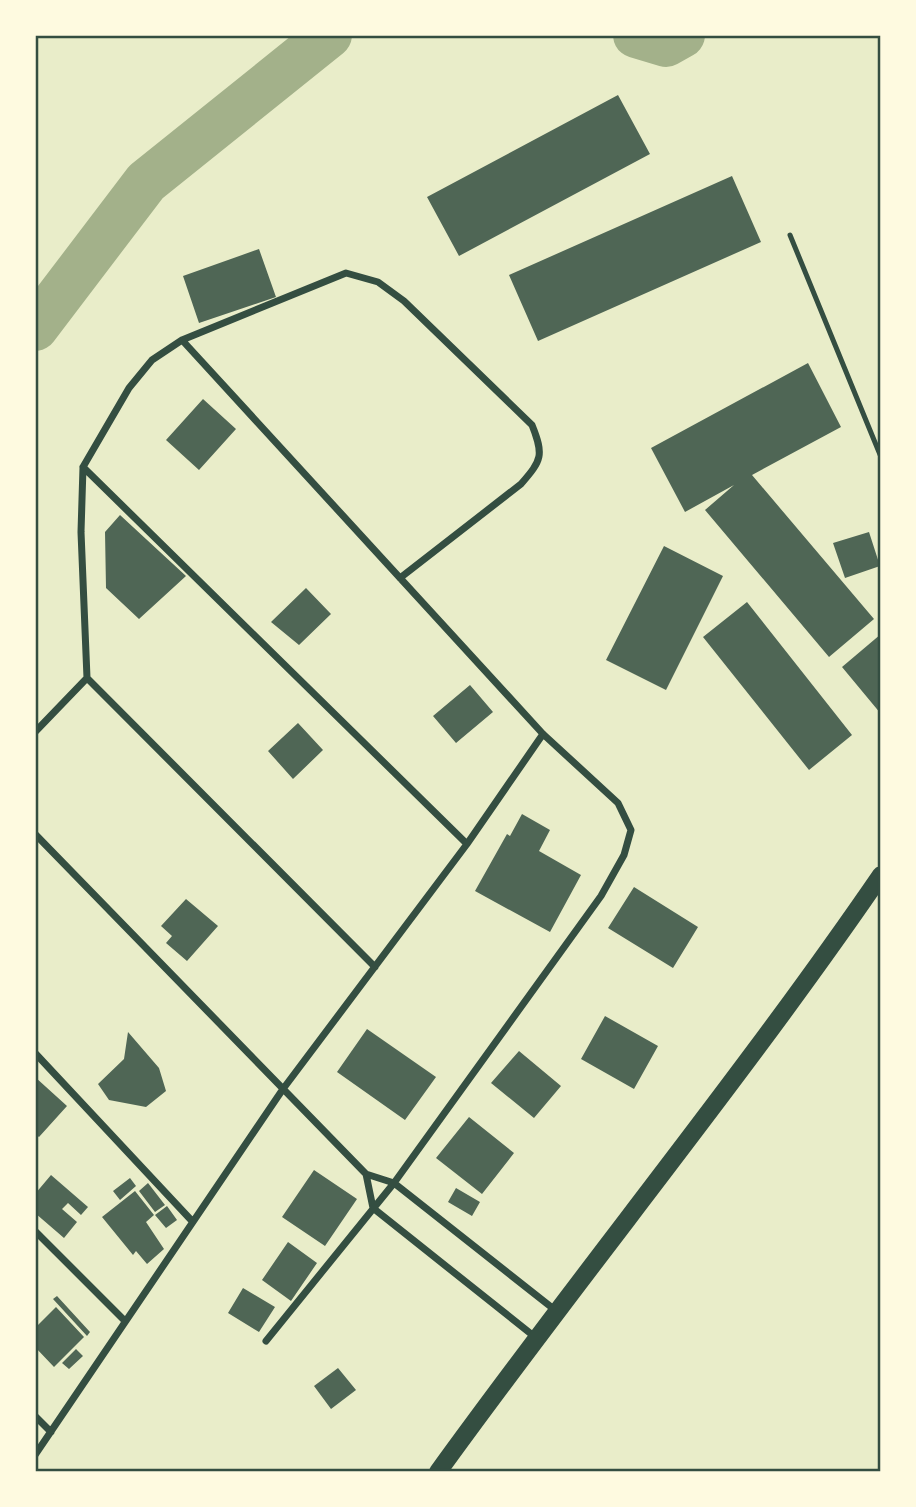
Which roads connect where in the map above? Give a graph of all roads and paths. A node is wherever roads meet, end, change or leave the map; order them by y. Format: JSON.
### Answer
{"nodes":[{"id":1,"x":790,"y":235,"type":"dead end"},
{"id":2,"x":181,"y":340,"type":"junction"},
{"id":3,"x":881,"y":457,"type":"edge"},
{"id":4,"x":83,"y":467,"type":"junction"},
{"id":5,"x":400,"y":578,"type":"junction"},
{"id":6,"x":87,"y":678,"type":"junction"},
{"id":7,"x":35,"y":732,"type":"edge"},
{"id":8,"x":543,"y":734,"type":"junction"},
{"id":9,"x":35,"y":834,"type":"edge"},
{"id":10,"x":467,"y":844,"type":"junction"},
{"id":11,"x":881,"y":875,"type":"edge"},
{"id":12,"x":375,"y":967,"type":"junction"},
{"id":13,"x":35,"y":1053,"type":"edge"},
{"id":14,"x":283,"y":1089,"type":"junction"},
{"id":15,"x":366,"y":1174,"type":"junction"},
{"id":16,"x":394,"y":1183,"type":"junction"},
{"id":17,"x":373,"y":1208,"type":"junction"},
{"id":18,"x":192,"y":1221,"type":"junction"},
{"id":19,"x":35,"y":1231,"type":"edge"},
{"id":20,"x":556,"y":1310,"type":"junction"},
{"id":21,"x":125,"y":1321,"type":"junction"},
{"id":22,"x":535,"y":1338,"type":"junction"},
{"id":23,"x":266,"y":1341,"type":"dead end"},
{"id":24,"x":35,"y":1416,"type":"edge"},
{"id":25,"x":51,"y":1432,"type":"junction"},
{"id":26,"x":35,"y":1455,"type":"edge"},
{"id":27,"x":438,"y":1472,"type":"edge"}],
"edges":[{"from":1,"to":3,"type":"lane"},
{"from":2,"to":4,"type":"street"},
{"from":2,"to":5,"type":"street"},
{"from":2,"to":5,"type":"street"},
{"from":4,"to":6,"type":"street"},
{"from":4,"to":10,"type":"street"},
{"from":5,"to":8,"type":"street"},
{"from":6,"to":7,"type":"street"},
{"from":6,"to":12,"type":"street"},
{"from":8,"to":10,"type":"street"},
{"from":8,"to":16,"type":"street"},
{"from":9,"to":14,"type":"street"},
{"from":10,"to":12,"type":"street"},
{"from":11,"to":20,"type":"highway"},
{"from":12,"to":14,"type":"street"},
{"from":13,"to":18,"type":"street"},
{"from":14,"to":15,"type":"street"},
{"from":14,"to":18,"type":"street"},
{"from":15,"to":16,"type":"street"},
{"from":15,"to":17,"type":"street"},
{"from":16,"to":17,"type":"street"},
{"from":16,"to":20,"type":"street"},
{"from":17,"to":22,"type":"street"},
{"from":17,"to":23,"type":"street"},
{"from":18,"to":21,"type":"street"},
{"from":19,"to":21,"type":"street"},
{"from":20,"to":22,"type":"highway"},
{"from":21,"to":25,"type":"street"},
{"from":22,"to":27,"type":"highway"},
{"from":24,"to":25,"type":"street"},
{"from":25,"to":26,"type":"street"}]}
